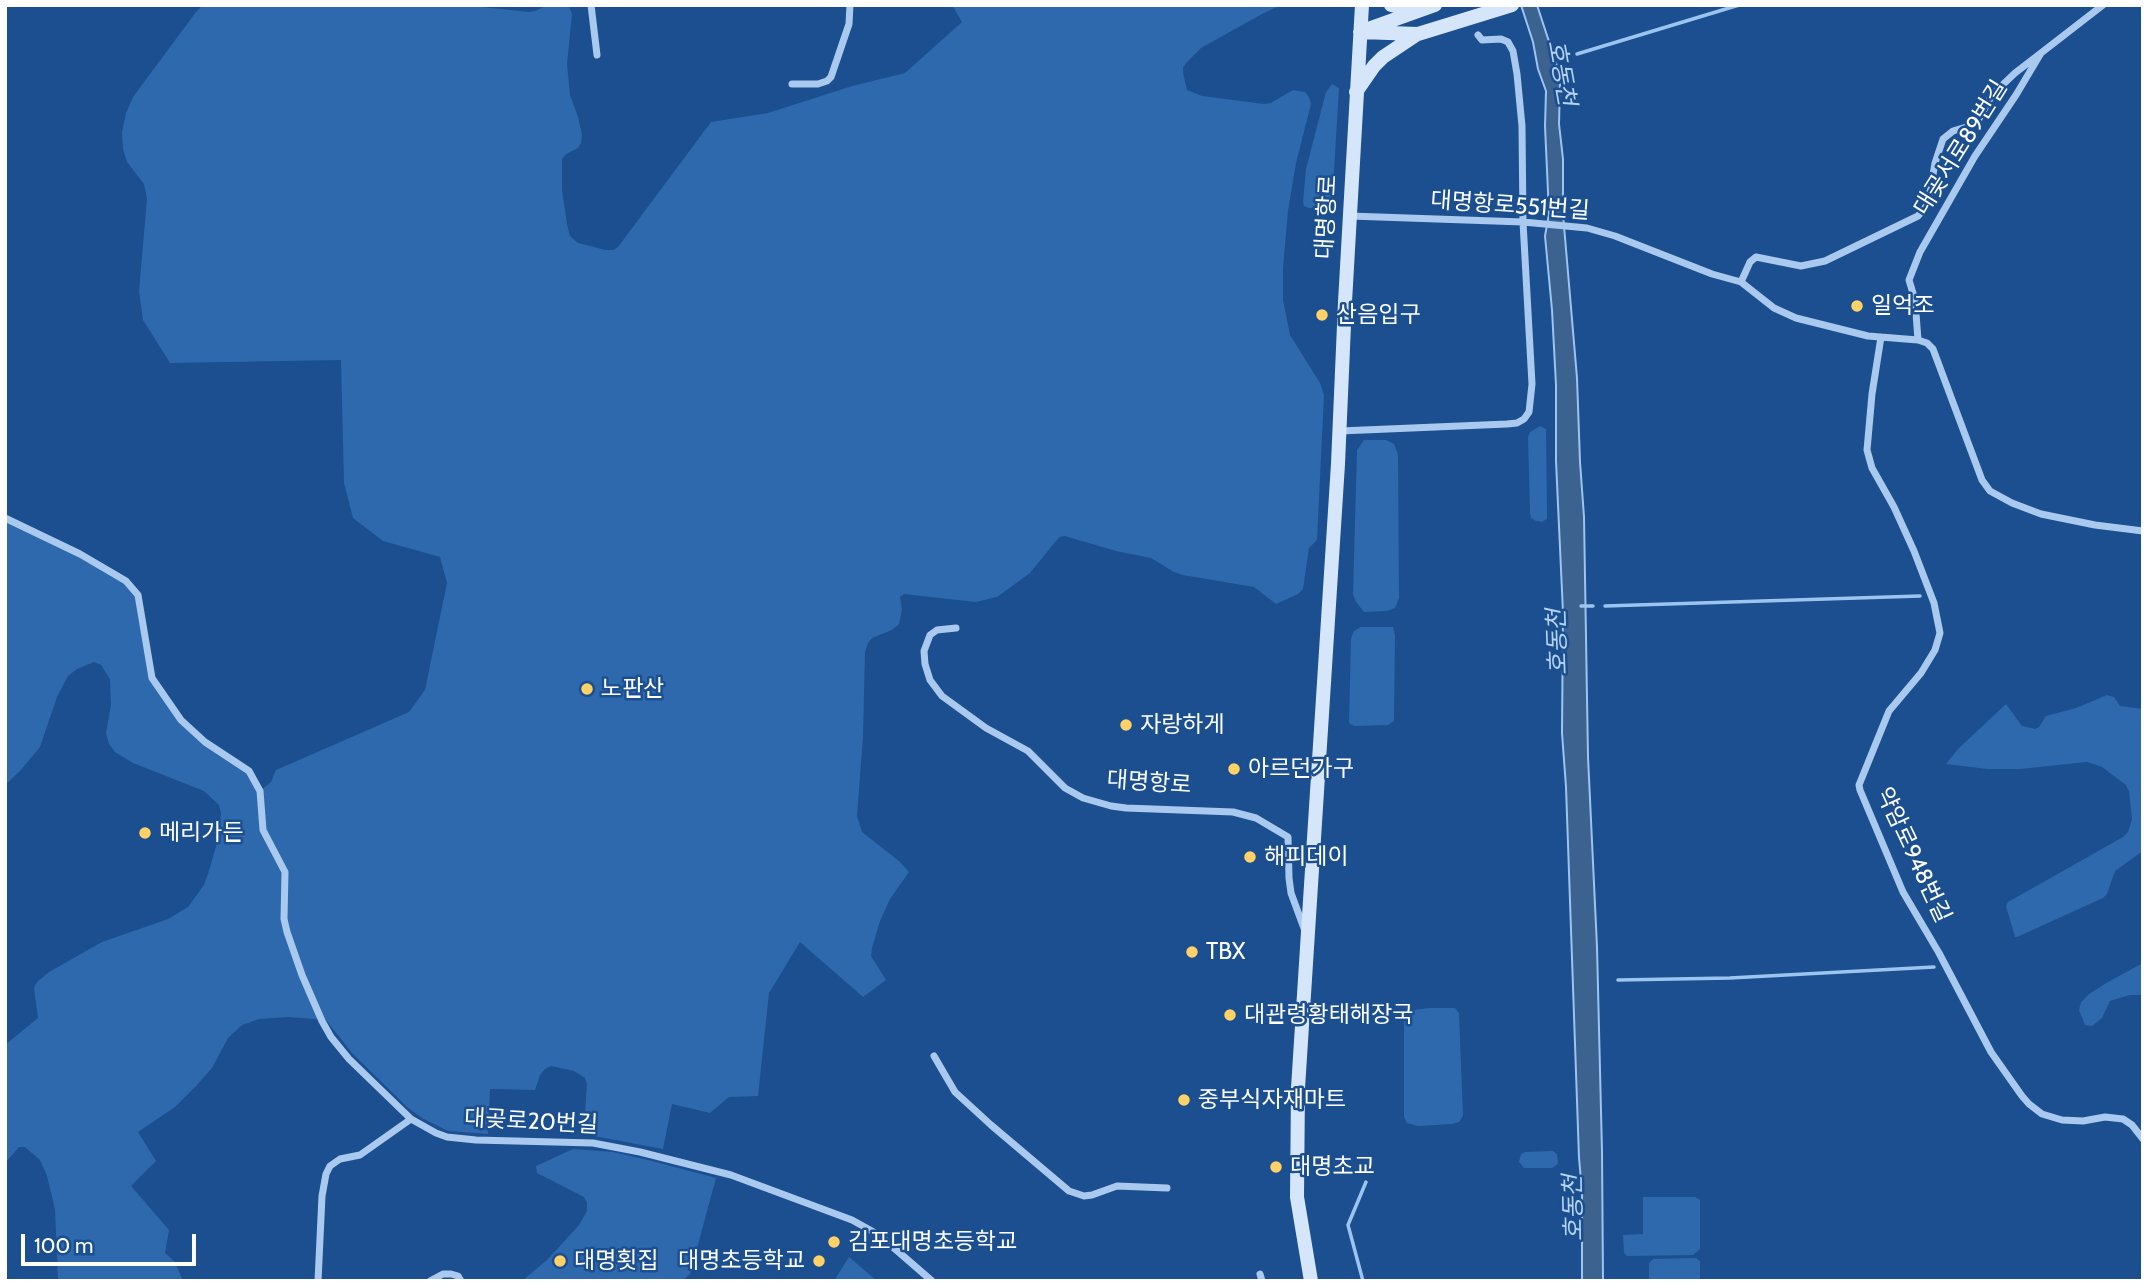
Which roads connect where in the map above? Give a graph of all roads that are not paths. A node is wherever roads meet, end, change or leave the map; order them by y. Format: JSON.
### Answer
{"nodes":[{"id":1,"x":592,"y":5,"type":"edge"},
{"id":2,"x":850,"y":5,"type":"edge"},
{"id":3,"x":1362,"y":5,"type":"edge"},
{"id":4,"x":1391,"y":5,"type":"edge"},
{"id":5,"x":1435,"y":5,"type":"edge"},
{"id":6,"x":2103,"y":5,"type":"edge"},
{"id":7,"x":1505,"y":7,"type":"edge"},
{"id":8,"x":1419,"y":10,"type":"junction"},
{"id":9,"x":1360,"y":32,"type":"junction"},
{"id":10,"x":1418,"y":34,"type":"junction"},
{"id":11,"x":1478,"y":35,"type":"dead end"},
{"id":12,"x":2041,"y":53,"type":"junction"},
{"id":13,"x":597,"y":55,"type":"dead end"},
{"id":14,"x":792,"y":84,"type":"dead end"},
{"id":15,"x":1356,"y":93,"type":"junction"},
{"id":16,"x":1350,"y":216,"type":"junction"},
{"id":17,"x":1526,"y":222,"type":"junction"},
{"id":18,"x":1741,"y":282,"type":"junction"},
{"id":19,"x":1881,"y":337,"type":"junction"},
{"id":20,"x":1918,"y":340,"type":"junction"},
{"id":21,"x":1339,"y":431,"type":"junction"},
{"id":22,"x":5,"y":517,"type":"edge"},
{"id":23,"x":2143,"y":531,"type":"edge"},
{"id":24,"x":956,"y":628,"type":"dead end"},
{"id":25,"x":1307,"y":938,"type":"junction"},
{"id":26,"x":934,"y":1056,"type":"dead end"},
{"id":27,"x":411,"y":1119,"type":"junction"},
{"id":28,"x":2143,"y":1139,"type":"edge"},
{"id":29,"x":1167,"y":1188,"type":"dead end"},
{"id":30,"x":317,"y":1281,"type":"edge"},
{"id":31,"x":430,"y":1281,"type":"edge"},
{"id":32,"x":461,"y":1281,"type":"edge"},
{"id":33,"x":932,"y":1281,"type":"edge"},
{"id":34,"x":1311,"y":1281,"type":"edge"}],
"edges":[{"from":1,"to":13,"type":"street"},
{"from":2,"to":14,"type":"street"},
{"from":3,"to":9,"type":"main road","name":"대명항로"},
{"from":4,"to":8,"type":"main road"},
{"from":5,"to":8,"type":"main road"},
{"from":6,"to":12,"type":"street","name":"대곶서로89번길"},
{"from":7,"to":10,"type":"main road"},
{"from":8,"to":9,"type":"main road"},
{"from":9,"to":10,"type":"main road"},
{"from":9,"to":15,"type":"main road","name":"대명항로"},
{"from":10,"to":15,"type":"main road"},
{"from":11,"to":17,"type":"street"},
{"from":12,"to":18,"type":"street"},
{"from":12,"to":20,"type":"street","name":"대곶서로89번길"},
{"from":15,"to":16,"type":"main road","name":"대명항로"},
{"from":16,"to":17,"type":"street","name":"대명항로551번길"},
{"from":16,"to":21,"type":"main road","name":"대명항로"},
{"from":17,"to":18,"type":"street","name":"대명항로551번길"},
{"from":17,"to":21,"type":"street"},
{"from":18,"to":19,"type":"street","name":"대명항로551번길"},
{"from":19,"to":20,"type":"street","name":"대명항로551번길"},
{"from":19,"to":28,"type":"street","name":"약암로948번길"},
{"from":20,"to":23,"type":"street"},
{"from":21,"to":25,"type":"main road","name":"대명항로"},
{"from":22,"to":27,"type":"street","name":"대곶로20번길"},
{"from":24,"to":25,"type":"street","name":"대명항로"},
{"from":25,"to":34,"type":"main road","name":"대명항로"},
{"from":26,"to":29,"type":"street"},
{"from":27,"to":30,"type":"street"},
{"from":27,"to":33,"type":"street","name":"대곶로20번길"},
{"from":31,"to":32,"type":"street"}]}
